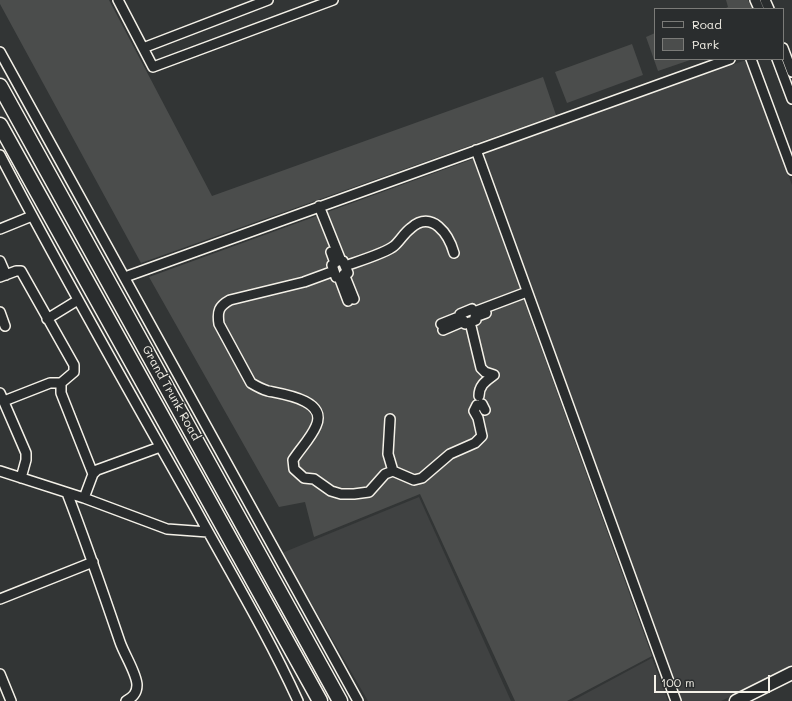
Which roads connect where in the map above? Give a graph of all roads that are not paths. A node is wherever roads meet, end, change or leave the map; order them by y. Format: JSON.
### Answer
{"nodes":[{"id":1,"x":118,"y":0,"type":"edge"},
{"id":2,"x":268,"y":0,"type":"edge"},
{"id":3,"x":333,"y":0,"type":"edge"},
{"id":4,"x":143,"y":48,"type":"junction"},
{"id":5,"x":784,"y":51,"type":"edge"},
{"id":6,"x":0,"y":52,"type":"edge"},
{"id":7,"x":727,"y":60,"type":"edge"},
{"id":8,"x":751,"y":60,"type":"edge"},
{"id":9,"x":777,"y":60,"type":"edge"},
{"id":10,"x":792,"y":72,"type":"edge"},
{"id":11,"x":0,"y":86,"type":"edge"},
{"id":12,"x":792,"y":99,"type":"edge"},
{"id":13,"x":0,"y":125,"type":"edge"},
{"id":14,"x":476,"y":150,"type":"junction"},
{"id":15,"x":0,"y":155,"type":"edge"},
{"id":16,"x":792,"y":170,"type":"edge"},
{"id":17,"x":317,"y":207,"type":"junction"},
{"id":18,"x":32,"y":216,"type":"junction"},
{"id":19,"x":0,"y":229,"type":"edge"},
{"id":20,"x":454,"y":253,"type":"dead end"},
{"id":21,"x":0,"y":261,"type":"edge"},
{"id":22,"x":345,"y":266,"type":"junction"},
{"id":23,"x":334,"y":271,"type":"junction"},
{"id":24,"x":3,"y":276,"type":"edge"},
{"id":25,"x":125,"y":277,"type":"junction"},
{"id":26,"x":528,"y":295,"type":"junction"},
{"id":27,"x":78,"y":300,"type":"junction"},
{"id":28,"x":0,"y":312,"type":"edge"},
{"id":29,"x":47,"y":319,"type":"junction"},
{"id":30,"x":470,"y":322,"type":"junction"},
{"id":31,"x":5,"y":326,"type":"dead end"},
{"id":32,"x":61,"y":384,"type":"junction"},
{"id":33,"x":2,"y":397,"type":"edge"},
{"id":34,"x":390,"y":419,"type":"dead end"},
{"id":35,"x":160,"y":447,"type":"junction"},
{"id":36,"x":0,"y":471,"type":"edge"},
{"id":37,"x":393,"y":471,"type":"junction"},
{"id":38,"x":93,"y":474,"type":"junction"},
{"id":39,"x":21,"y":478,"type":"junction"},
{"id":40,"x":67,"y":493,"type":"junction"},
{"id":41,"x":84,"y":498,"type":"junction"},
{"id":42,"x":208,"y":532,"type":"junction"},
{"id":43,"x":94,"y":562,"type":"junction"},
{"id":44,"x":0,"y":599,"type":"edge"},
{"id":45,"x":792,"y":673,"type":"edge"},
{"id":46,"x":0,"y":674,"type":"edge"},
{"id":47,"x":792,"y":682,"type":"edge"},
{"id":48,"x":11,"y":701,"type":"edge"},
{"id":49,"x":126,"y":701,"type":"edge"},
{"id":50,"x":298,"y":701,"type":"edge"},
{"id":51,"x":320,"y":701,"type":"edge"},
{"id":52,"x":340,"y":701,"type":"edge"},
{"id":53,"x":358,"y":701,"type":"edge"},
{"id":54,"x":676,"y":701,"type":"edge"},
{"id":55,"x":736,"y":701,"type":"edge"},
{"id":56,"x":752,"y":701,"type":"edge"}],
"edges":[{"from":1,"to":4,"type":"street"},
{"from":2,"to":4,"type":"street"},
{"from":3,"to":4,"type":"street"},
{"from":5,"to":10,"type":"street"},
{"from":6,"to":25,"type":"street"},
{"from":7,"to":14,"type":"street"},
{"from":8,"to":16,"type":"street"},
{"from":9,"to":12,"type":"street"},
{"from":11,"to":52,"type":"highway","name":"Grand Trunk Road"},
{"from":13,"to":51,"type":"highway","name":"Grand Trunk Road"},
{"from":14,"to":17,"type":"street"},
{"from":14,"to":26,"type":"street"},
{"from":15,"to":18,"type":"street"},
{"from":17,"to":22,"type":"street"},
{"from":17,"to":23,"type":"street"},
{"from":17,"to":25,"type":"street"},
{"from":18,"to":19,"type":"street"},
{"from":18,"to":27,"type":"street"},
{"from":20,"to":22,"type":"street"},
{"from":21,"to":24,"type":"street"},
{"from":22,"to":23,"type":"street"},
{"from":23,"to":37,"type":"street"},
{"from":24,"to":29,"type":"street"},
{"from":25,"to":53,"type":"street"},
{"from":26,"to":30,"type":"street"},
{"from":26,"to":30,"type":"street"},
{"from":26,"to":54,"type":"street"},
{"from":27,"to":29,"type":"street"},
{"from":27,"to":35,"type":"street"},
{"from":28,"to":31,"type":"street"},
{"from":29,"to":32,"type":"street"},
{"from":30,"to":37,"type":"street"},
{"from":32,"to":33,"type":"street"},
{"from":32,"to":38,"type":"street"},
{"from":33,"to":39,"type":"street"},
{"from":34,"to":37,"type":"street"},
{"from":35,"to":38,"type":"street"},
{"from":35,"to":42,"type":"street"},
{"from":36,"to":39,"type":"street"},
{"from":38,"to":41,"type":"street"},
{"from":39,"to":40,"type":"street"},
{"from":40,"to":41,"type":"street"},
{"from":40,"to":43,"type":"street"},
{"from":41,"to":42,"type":"street"},
{"from":42,"to":50,"type":"street"},
{"from":43,"to":44,"type":"street"},
{"from":43,"to":49,"type":"street"},
{"from":45,"to":55,"type":"main road"},
{"from":46,"to":48,"type":"street"},
{"from":47,"to":56,"type":"main road"}]}
